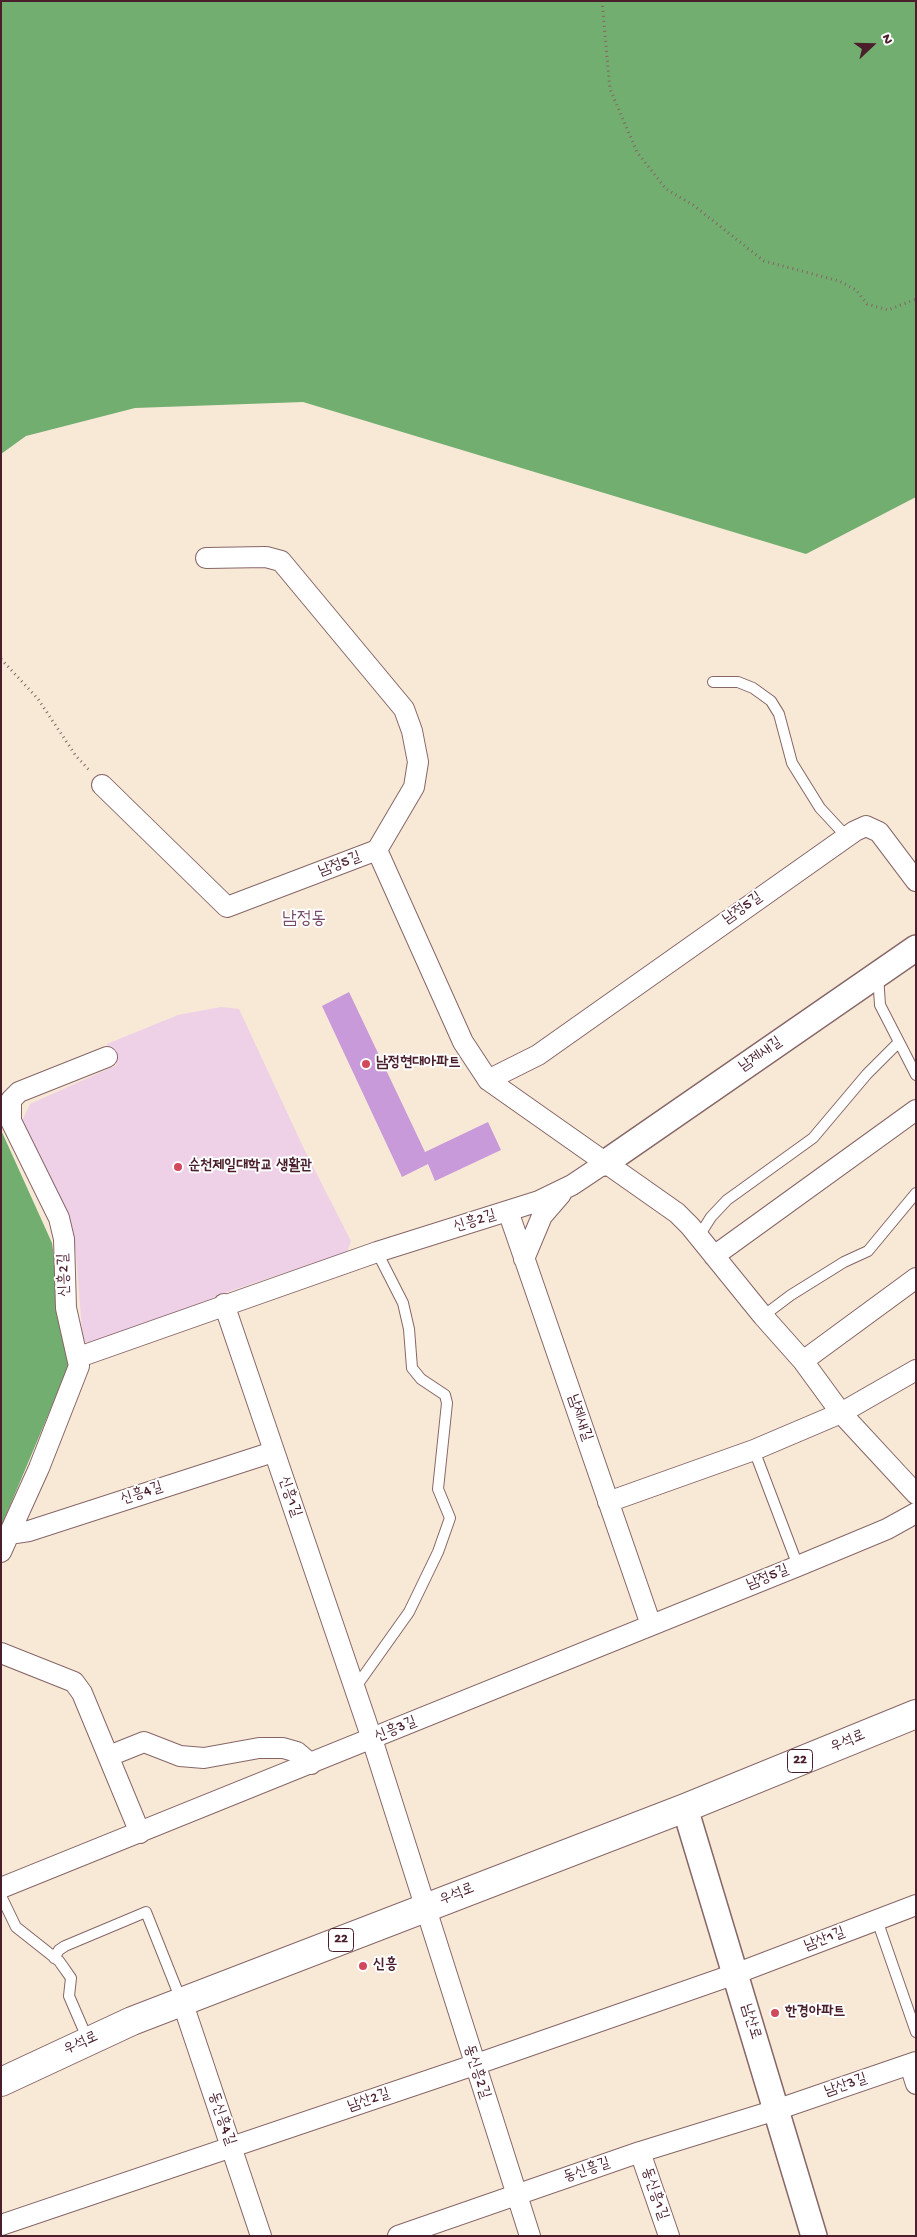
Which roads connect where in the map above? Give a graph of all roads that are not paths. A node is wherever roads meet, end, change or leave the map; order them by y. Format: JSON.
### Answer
{"nodes":[{"id":1,"x":206,"y":558,"type":"dead end"},
{"id":2,"x":713,"y":682,"type":"dead end"},
{"id":3,"x":102,"y":785,"type":"road end"},
{"id":4,"x":846,"y":836,"type":"junction"},
{"id":5,"x":377,"y":850,"type":"junction"},
{"id":6,"x":916,"y":881,"type":"edge"},
{"id":7,"x":916,"y":948,"type":"edge"},
{"id":8,"x":878,"y":974,"type":"junction"},
{"id":9,"x":898,"y":1043,"type":"junction"},
{"id":10,"x":107,"y":1057,"type":"dead end"},
{"id":11,"x":916,"y":1075,"type":"edge"},
{"id":12,"x":488,"y":1080,"type":"junction"},
{"id":13,"x":916,"y":1110,"type":"edge"},
{"id":14,"x":606,"y":1163,"type":"junction"},
{"id":15,"x":569,"y":1187,"type":"junction"},
{"id":16,"x":916,"y":1193,"type":"edge"},
{"id":17,"x":508,"y":1211,"type":"junction"},
{"id":18,"x":699,"y":1236,"type":"junction"},
{"id":19,"x":377,"y":1252,"type":"junction"},
{"id":20,"x":714,"y":1256,"type":"junction"},
{"id":21,"x":524,"y":1259,"type":"junction"},
{"id":22,"x":916,"y":1278,"type":"edge"},
{"id":23,"x":224,"y":1304,"type":"junction"},
{"id":24,"x":763,"y":1316,"type":"junction"},
{"id":25,"x":79,"y":1357,"type":"junction"},
{"id":26,"x":803,"y":1361,"type":"junction"},
{"id":27,"x":916,"y":1370,"type":"edge"},
{"id":28,"x":841,"y":1413,"type":"junction"},
{"id":29,"x":754,"y":1450,"type":"junction"},
{"id":30,"x":273,"y":1452,"type":"junction"},
{"id":31,"x":916,"y":1494,"type":"edge"},
{"id":32,"x":608,"y":1502,"type":"junction"},
{"id":33,"x":916,"y":1513,"type":"edge"},
{"id":34,"x":5,"y":1543,"type":"edge"},
{"id":35,"x":798,"y":1566,"type":"junction"},
{"id":36,"x":651,"y":1625,"type":"junction"},
{"id":37,"x":1,"y":1654,"type":"edge"},
{"id":38,"x":354,"y":1689,"type":"junction"},
{"id":39,"x":916,"y":1714,"type":"edge"},
{"id":40,"x":372,"y":1739,"type":"junction"},
{"id":41,"x":109,"y":1756,"type":"junction"},
{"id":42,"x":311,"y":1764,"type":"junction"},
{"id":43,"x":685,"y":1808,"type":"junction"},
{"id":44,"x":140,"y":1833,"type":"junction"},
{"id":45,"x":1,"y":1888,"type":"edge"},
{"id":46,"x":1,"y":1896,"type":"edge"},
{"id":47,"x":916,"y":1905,"type":"edge"},
{"id":48,"x":425,"y":1908,"type":"junction"},
{"id":49,"x":877,"y":1920,"type":"junction"},
{"id":50,"x":54,"y":1958,"type":"junction"},
{"id":51,"x":735,"y":1974,"type":"junction"},
{"id":52,"x":182,"y":2002,"type":"junction"},
{"id":53,"x":916,"y":2032,"type":"edge"},
{"id":54,"x":88,"y":2040,"type":"junction"},
{"id":55,"x":913,"y":2063,"type":"edge"},
{"id":56,"x":474,"y":2066,"type":"junction"},
{"id":57,"x":1,"y":2082,"type":"edge"},
{"id":58,"x":916,"y":2084,"type":"edge"},
{"id":59,"x":776,"y":2110,"type":"junction"},
{"id":60,"x":231,"y":2148,"type":"junction"},
{"id":61,"x":640,"y":2152,"type":"junction"},
{"id":62,"x":516,"y":2195,"type":"junction"},
{"id":63,"x":1,"y":2225,"type":"edge"},
{"id":64,"x":261,"y":2236,"type":"edge"},
{"id":65,"x":398,"y":2236,"type":"edge"},
{"id":66,"x":530,"y":2236,"type":"edge"},
{"id":67,"x":668,"y":2236,"type":"edge"},
{"id":68,"x":814,"y":2236,"type":"edge"}],
"edges":[{"from":1,"to":5,"type":"street"},
{"from":2,"to":4,"type":"lane"},
{"from":3,"to":5,"type":"street","name":"남정5길"},
{"from":4,"to":6,"type":"street","name":"남정5길"},
{"from":4,"to":12,"type":"street","name":"남정5길"},
{"from":5,"to":12,"type":"street","name":"남정5길"},
{"from":7,"to":8,"type":"street","name":"남제새길"},
{"from":8,"to":9,"type":"lane"},
{"from":8,"to":14,"type":"street","name":"남제새길"},
{"from":9,"to":11,"type":"lane"},
{"from":9,"to":18,"type":"lane"},
{"from":10,"to":25,"type":"street","name":"신흥2길"},
{"from":12,"to":14,"type":"street","name":"남정5길"},
{"from":13,"to":20,"type":"street"},
{"from":14,"to":15,"type":"street","name":"신흥2길"},
{"from":14,"to":18,"type":"street","name":"남정5길"},
{"from":15,"to":17,"type":"street","name":"신흥2길"},
{"from":15,"to":21,"type":"street"},
{"from":16,"to":24,"type":"lane"},
{"from":17,"to":19,"type":"street","name":"신흥2길"},
{"from":17,"to":21,"type":"street","name":"남제새길"},
{"from":18,"to":20,"type":"street","name":"남정5길"},
{"from":19,"to":23,"type":"street","name":"신흥2길"},
{"from":19,"to":38,"type":"lane"},
{"from":20,"to":24,"type":"street","name":"남정5길"},
{"from":21,"to":32,"type":"street","name":"남제새길"},
{"from":22,"to":26,"type":"street"},
{"from":23,"to":25,"type":"street","name":"신흥2길"},
{"from":23,"to":30,"type":"street","name":"신흥1길"},
{"from":24,"to":26,"type":"street","name":"남정5길"},
{"from":25,"to":34,"type":"street","name":"신흥2길"},
{"from":26,"to":28,"type":"street","name":"남정5길"},
{"from":27,"to":28,"type":"street"},
{"from":28,"to":29,"type":"street"},
{"from":28,"to":31,"type":"street","name":"남정5길"},
{"from":29,"to":32,"type":"street"},
{"from":29,"to":35,"type":"lane","name":"남정5길"},
{"from":30,"to":34,"type":"street","name":"신흥4길"},
{"from":30,"to":38,"type":"street","name":"신흥1길"},
{"from":32,"to":36,"type":"street","name":"남제새길"},
{"from":33,"to":35,"type":"street"},
{"from":35,"to":36,"type":"street","name":"남정5길"},
{"from":36,"to":40,"type":"street","name":"신흥3길"},
{"from":37,"to":41,"type":"street"},
{"from":38,"to":40,"type":"street","name":"신흥1길"},
{"from":39,"to":43,"type":"main road","name":"우석로","number":"22"},
{"from":40,"to":42,"type":"street","name":"신흥3길"},
{"from":40,"to":48,"type":"street","name":"신흥1길"},
{"from":41,"to":42,"type":"street"},
{"from":41,"to":44,"type":"street"},
{"from":42,"to":44,"type":"street","name":"신흥3길"},
{"from":43,"to":48,"type":"main road","name":"우석로","number":"22"},
{"from":43,"to":51,"type":"street","name":"남산로"},
{"from":44,"to":45,"type":"street","name":"신흥3길"},
{"from":46,"to":50,"type":"lane"},
{"from":47,"to":49,"type":"street","name":"남산1길"},
{"from":48,"to":52,"type":"main road","name":"우석로","number":"22"},
{"from":48,"to":56,"type":"street","name":"동신흥2길"},
{"from":49,"to":51,"type":"street","name":"남산1길"},
{"from":49,"to":53,"type":"lane"},
{"from":50,"to":52,"type":"lane"},
{"from":50,"to":54,"type":"lane"},
{"from":51,"to":56,"type":"street","name":"남산2길"},
{"from":51,"to":59,"type":"street","name":"남산로"},
{"from":52,"to":54,"type":"main road","name":"우석로","number":"22"},
{"from":52,"to":60,"type":"street","name":"동신흥4길"},
{"from":54,"to":57,"type":"main road","name":"우석로","number":"22"},
{"from":55,"to":58,"type":"street"},
{"from":55,"to":59,"type":"street","name":"남산3길"},
{"from":56,"to":60,"type":"street","name":"남산2길"},
{"from":56,"to":62,"type":"street","name":"동신흥2길"},
{"from":59,"to":61,"type":"street","name":"동신흥길"},
{"from":59,"to":68,"type":"street","name":"남산로"},
{"from":60,"to":63,"type":"street","name":"남산2길"},
{"from":60,"to":64,"type":"street","name":"동신흥4길"},
{"from":61,"to":62,"type":"street","name":"동신흥길"},
{"from":61,"to":67,"type":"street","name":"동신흥1길"},
{"from":62,"to":65,"type":"street","name":"동신흥길"},
{"from":62,"to":66,"type":"street","name":"동신흥2길"}]}
